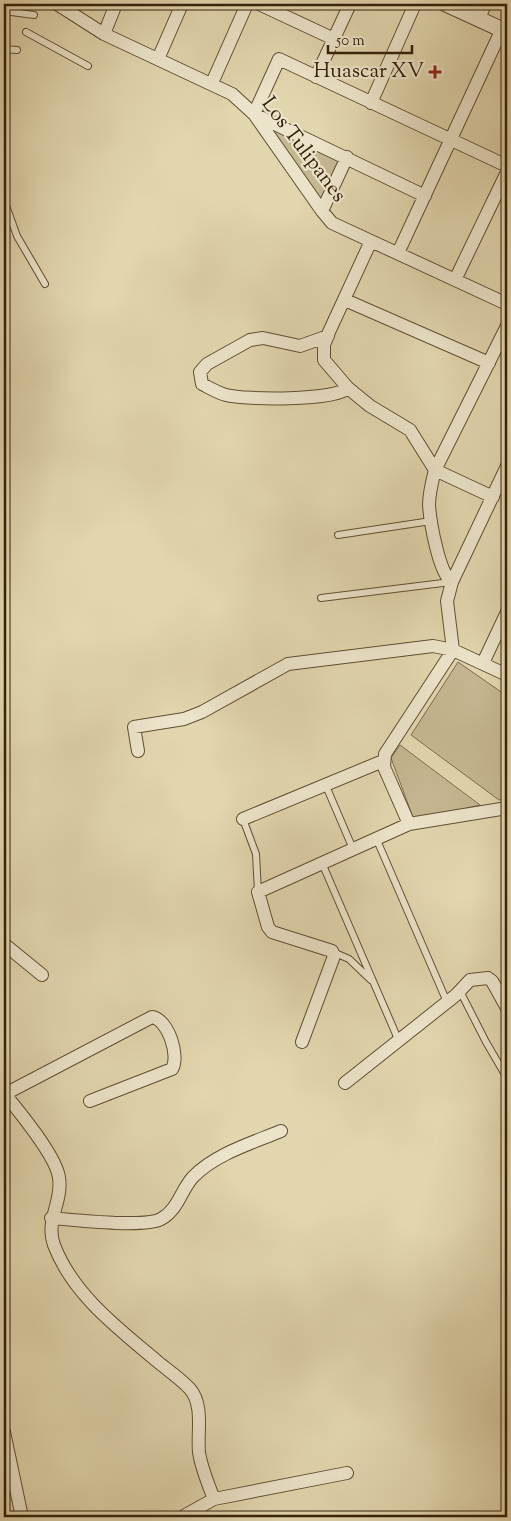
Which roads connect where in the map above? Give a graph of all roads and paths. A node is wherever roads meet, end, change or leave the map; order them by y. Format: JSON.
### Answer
{"nodes":[{"id":1,"x":57,"y":4,"type":"edge"},
{"id":2,"x":116,"y":4,"type":"edge"},
{"id":3,"x":182,"y":4,"type":"edge"},
{"id":4,"x":247,"y":4,"type":"edge"},
{"id":5,"x":259,"y":4,"type":"edge"},
{"id":6,"x":350,"y":4,"type":"edge"},
{"id":7,"x":415,"y":4,"type":"edge"},
{"id":8,"x":446,"y":4,"type":"edge"},
{"id":9,"x":485,"y":4,"type":"edge"},
{"id":10,"x":4,"y":11,"type":"edge"},
{"id":11,"x":34,"y":15,"type":"dead end"},
{"id":12,"x":479,"y":19,"type":"junction"},
{"id":13,"x":505,"y":31,"type":"edge"},
{"id":14,"x":26,"y":32,"type":"dead end"},
{"id":15,"x":104,"y":34,"type":"junction"},
{"id":16,"x":334,"y":38,"type":"junction"},
{"id":17,"x":4,"y":49,"type":"edge"},
{"id":18,"x":17,"y":50,"type":"dead end"},
{"id":19,"x":158,"y":58,"type":"junction"},
{"id":20,"x":88,"y":66,"type":"dead end"},
{"id":21,"x":316,"y":77,"type":"junction"},
{"id":22,"x":212,"y":83,"type":"junction"},
{"id":23,"x":370,"y":103,"type":"junction"},
{"id":24,"x":254,"y":114,"type":"junction"},
{"id":25,"x":451,"y":141,"type":"junction"},
{"id":26,"x":347,"y":157,"type":"junction"},
{"id":27,"x":507,"y":166,"type":"edge"},
{"id":28,"x":507,"y":172,"type":"edge"},
{"id":29,"x":425,"y":196,"type":"junction"},
{"id":30,"x":4,"y":200,"type":"edge"},
{"id":31,"x":322,"y":211,"type":"junction"},
{"id":32,"x":371,"y":241,"type":"junction"},
{"id":33,"x":398,"y":254,"type":"junction"},
{"id":34,"x":455,"y":280,"type":"junction"},
{"id":35,"x":44,"y":284,"type":"dead end"},
{"id":36,"x":345,"y":300,"type":"junction"},
{"id":37,"x":507,"y":304,"type":"edge"},
{"id":38,"x":507,"y":326,"type":"edge"},
{"id":39,"x":328,"y":336,"type":"junction"},
{"id":40,"x":489,"y":363,"type":"junction"},
{"id":41,"x":348,"y":388,"type":"junction"},
{"id":42,"x":435,"y":470,"type":"junction"},
{"id":43,"x":506,"y":470,"type":"edge"},
{"id":44,"x":493,"y":498,"type":"junction"},
{"id":45,"x":431,"y":521,"type":"junction"},
{"id":46,"x":338,"y":536,"type":"dead end"},
{"id":47,"x":452,"y":582,"type":"junction"},
{"id":48,"x":321,"y":598,"type":"dead end"},
{"id":49,"x":507,"y":612,"type":"edge"},
{"id":50,"x":453,"y":650,"type":"junction"},
{"id":51,"x":483,"y":663,"type":"junction"},
{"id":52,"x":507,"y":675,"type":"edge"},
{"id":53,"x":138,"y":751,"type":"dead end"},
{"id":54,"x":383,"y":761,"type":"junction"},
{"id":55,"x":326,"y":786,"type":"junction"},
{"id":56,"x":507,"y":808,"type":"edge"},
{"id":57,"x":243,"y":819,"type":"joint"},
{"id":58,"x":409,"y":824,"type":"junction"},
{"id":59,"x":376,"y":838,"type":"junction"},
{"id":60,"x":352,"y":849,"type":"junction"},
{"id":61,"x":322,"y":863,"type":"junction"},
{"id":62,"x":258,"y":892,"type":"junction"},
{"id":63,"x":4,"y":944,"type":"edge"},
{"id":64,"x":332,"y":951,"type":"junction"},
{"id":65,"x":42,"y":975,"type":"dead end"},
{"id":66,"x":374,"y":982,"type":"junction"},
{"id":67,"x":460,"y":991,"type":"junction"},
{"id":68,"x":447,"y":1002,"type":"junction"},
{"id":69,"x":507,"y":1008,"type":"edge"},
{"id":70,"x":398,"y":1039,"type":"junction"},
{"id":71,"x":302,"y":1042,"type":"dead end"},
{"id":72,"x":507,"y":1078,"type":"edge"},
{"id":73,"x":345,"y":1083,"type":"dead end"},
{"id":74,"x":4,"y":1093,"type":"edge"},
{"id":75,"x":90,"y":1101,"type":"dead end"},
{"id":76,"x":281,"y":1131,"type":"dead end"},
{"id":77,"x":51,"y":1218,"type":"junction"},
{"id":78,"x":4,"y":1432,"type":"edge"},
{"id":79,"x":348,"y":1473,"type":"dead end"},
{"id":80,"x":214,"y":1499,"type":"junction"},
{"id":81,"x":22,"y":1517,"type":"edge"},
{"id":82,"x":182,"y":1517,"type":"edge"}],
"edges":[{"from":1,"to":15,"type":"street","name":"Los Tulipanes"},
{"from":2,"to":15,"type":"street"},
{"from":3,"to":19,"type":"street"},
{"from":4,"to":22,"type":"street"},
{"from":5,"to":16,"type":"street"},
{"from":6,"to":16,"type":"street"},
{"from":7,"to":23,"type":"street"},
{"from":8,"to":12,"type":"street"},
{"from":9,"to":12,"type":"street"},
{"from":10,"to":11,"type":"lane"},
{"from":12,"to":13,"type":"street"},
{"from":13,"to":25,"type":"street"},
{"from":14,"to":20,"type":"lane"},
{"from":15,"to":19,"type":"street","name":"Los Tulipanes"},
{"from":16,"to":21,"type":"street"},
{"from":17,"to":18,"type":"lane"},
{"from":19,"to":22,"type":"street","name":"Los Tulipanes"},
{"from":21,"to":23,"type":"street"},
{"from":21,"to":24,"type":"street"},
{"from":22,"to":24,"type":"street","name":"Los Tulipanes"},
{"from":23,"to":25,"type":"street"},
{"from":24,"to":26,"type":"street"},
{"from":24,"to":31,"type":"street","name":"Los Tulipanes"},
{"from":25,"to":27,"type":"street"},
{"from":25,"to":29,"type":"street"},
{"from":26,"to":29,"type":"street"},
{"from":26,"to":31,"type":"street"},
{"from":28,"to":34,"type":"street"},
{"from":29,"to":33,"type":"street"},
{"from":30,"to":35,"type":"lane"},
{"from":31,"to":32,"type":"street","name":"Los Tulipanes"},
{"from":32,"to":33,"type":"street"},
{"from":32,"to":36,"type":"street"},
{"from":33,"to":34,"type":"street"},
{"from":34,"to":37,"type":"street"},
{"from":36,"to":39,"type":"street"},
{"from":36,"to":40,"type":"street"},
{"from":38,"to":40,"type":"street"},
{"from":39,"to":41,"type":"street"},
{"from":39,"to":41,"type":"street"},
{"from":40,"to":42,"type":"street"},
{"from":41,"to":42,"type":"street"},
{"from":42,"to":44,"type":"street"},
{"from":42,"to":45,"type":"street"},
{"from":43,"to":44,"type":"street"},
{"from":44,"to":47,"type":"street"},
{"from":45,"to":46,"type":"lane"},
{"from":45,"to":47,"type":"street"},
{"from":47,"to":48,"type":"lane"},
{"from":47,"to":50,"type":"street"},
{"from":49,"to":51,"type":"street"},
{"from":50,"to":51,"type":"street"},
{"from":50,"to":53,"type":"street"},
{"from":50,"to":54,"type":"street"},
{"from":51,"to":52,"type":"street"},
{"from":54,"to":55,"type":"street"},
{"from":54,"to":58,"type":"street"},
{"from":55,"to":57,"type":"street"},
{"from":55,"to":60,"type":"lane"},
{"from":56,"to":58,"type":"street"},
{"from":57,"to":62,"type":"lane"},
{"from":58,"to":59,"type":"street"},
{"from":59,"to":60,"type":"street"},
{"from":59,"to":68,"type":"lane"},
{"from":60,"to":61,"type":"street"},
{"from":61,"to":62,"type":"street"},
{"from":61,"to":66,"type":"lane"},
{"from":62,"to":64,"type":"street"},
{"from":63,"to":65,"type":"street"},
{"from":64,"to":66,"type":"lane"},
{"from":64,"to":71,"type":"street"},
{"from":66,"to":70,"type":"lane"},
{"from":67,"to":68,"type":"street"},
{"from":67,"to":69,"type":"street"},
{"from":67,"to":72,"type":"lane"},
{"from":68,"to":70,"type":"street"},
{"from":70,"to":73,"type":"street"},
{"from":74,"to":75,"type":"street"},
{"from":74,"to":77,"type":"street"},
{"from":76,"to":77,"type":"street"},
{"from":77,"to":80,"type":"street"},
{"from":78,"to":81,"type":"street"},
{"from":79,"to":80,"type":"street"},
{"from":80,"to":82,"type":"street"}]}
